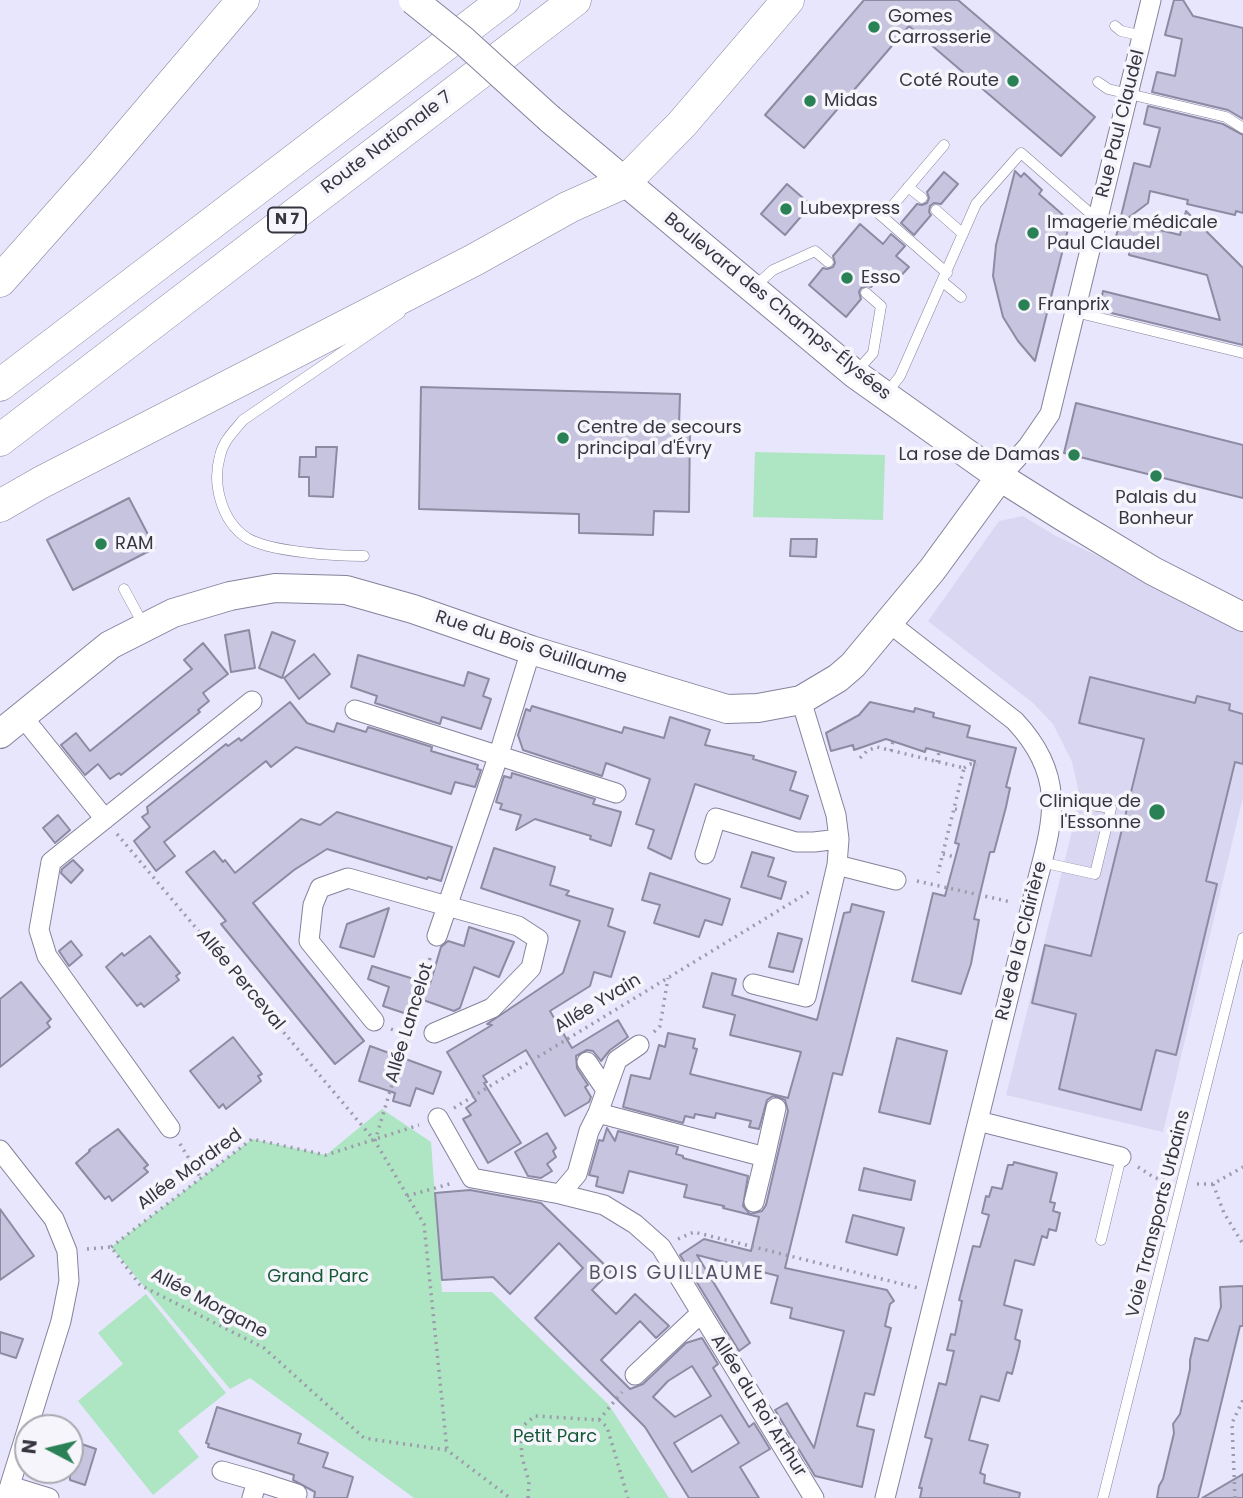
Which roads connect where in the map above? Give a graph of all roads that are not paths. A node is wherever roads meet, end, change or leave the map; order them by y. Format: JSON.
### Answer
{"nodes":[{"id":1,"x":243,"y":0,"type":"edge"},
{"id":2,"x":413,"y":0,"type":"edge"},
{"id":3,"x":504,"y":0,"type":"edge"},
{"id":4,"x":575,"y":0,"type":"edge"},
{"id":5,"x":789,"y":0,"type":"edge"},
{"id":6,"x":1151,"y":0,"type":"edge"},
{"id":7,"x":1115,"y":26,"type":"dead end"},
{"id":8,"x":1143,"y":36,"type":"junction"},
{"id":9,"x":1098,"y":82,"type":"dead end"},
{"id":10,"x":1128,"y":94,"type":"junction"},
{"id":11,"x":1243,"y":128,"type":"edge"},
{"id":12,"x":944,"y":145,"type":"dead end"},
{"id":13,"x":625,"y":182,"type":"junction"},
{"id":14,"x":908,"y":187,"type":"junction"},
{"id":15,"x":922,"y":198,"type":"dead end"},
{"id":16,"x":936,"y":210,"type":"dead end"},
{"id":17,"x":1098,"y":220,"type":"junction"},
{"id":18,"x":963,"y":234,"type":"junction"},
{"id":19,"x":474,"y":260,"type":"junction"},
{"id":20,"x":828,"y":262,"type":"dead end"},
{"id":21,"x":945,"y":277,"type":"junction"},
{"id":22,"x":0,"y":281,"type":"edge"},
{"id":23,"x":752,"y":289,"type":"junction"},
{"id":24,"x":866,"y":293,"type":"dead end"},
{"id":25,"x":961,"y":297,"type":"dead end"},
{"id":26,"x":417,"y":301,"type":"dead end"},
{"id":27,"x":406,"y":309,"type":"dead end"},
{"id":28,"x":1075,"y":312,"type":"junction"},
{"id":29,"x":1243,"y":353,"type":"edge"},
{"id":30,"x":855,"y":374,"type":"junction"},
{"id":31,"x":0,"y":385,"type":"edge"},
{"id":32,"x":885,"y":396,"type":"junction"},
{"id":33,"x":0,"y":440,"type":"edge"},
{"id":34,"x":1000,"y":477,"type":"junction"},
{"id":35,"x":0,"y":506,"type":"edge"},
{"id":36,"x":364,"y":556,"type":"dead end"},
{"id":37,"x":124,"y":589,"type":"dead end"},
{"id":38,"x":1243,"y":617,"type":"edge"},
{"id":39,"x":888,"y":622,"type":"junction"},
{"id":40,"x":145,"y":627,"type":"junction"},
{"id":41,"x":531,"y":650,"type":"junction"},
{"id":42,"x":801,"y":699,"type":"junction"},
{"id":43,"x":252,"y":701,"type":"dead end"},
{"id":44,"x":355,"y":710,"type":"dead end"},
{"id":45,"x":22,"y":716,"type":"junction"},
{"id":46,"x":0,"y":734,"type":"edge"},
{"id":47,"x":498,"y":757,"type":"junction"},
{"id":48,"x":616,"y":793,"type":"dead end"},
{"id":49,"x":1053,"y":799,"type":"junction"},
{"id":50,"x":105,"y":819,"type":"junction"},
{"id":51,"x":839,"y":839,"type":"junction"},
{"id":52,"x":705,"y":854,"type":"dead end"},
{"id":53,"x":1041,"y":862,"type":"junction"},
{"id":54,"x":834,"y":874,"type":"junction"},
{"id":55,"x":896,"y":880,"type":"road end"},
{"id":56,"x":449,"y":906,"type":"junction"},
{"id":57,"x":437,"y":936,"type":"road end"},
{"id":58,"x":1243,"y":938,"type":"edge"},
{"id":59,"x":753,"y":984,"type":"dead end"},
{"id":60,"x":374,"y":1021,"type":"road end"},
{"id":61,"x":433,"y":1033,"type":"road end"},
{"id":62,"x":639,"y":1045,"type":"road end"},
{"id":63,"x":587,"y":1062,"type":"dead end"},
{"id":64,"x":606,"y":1090,"type":"junction"},
{"id":65,"x":776,"y":1108,"type":"dead end"},
{"id":66,"x":598,"y":1113,"type":"junction"},
{"id":67,"x":438,"y":1118,"type":"road end"},
{"id":68,"x":978,"y":1121,"type":"junction"},
{"id":69,"x":170,"y":1128,"type":"road end"},
{"id":70,"x":0,"y":1150,"type":"edge"},
{"id":71,"x":765,"y":1157,"type":"junction"},
{"id":72,"x":1121,"y":1157,"type":"joint"},
{"id":73,"x":560,"y":1194,"type":"junction"},
{"id":74,"x":754,"y":1202,"type":"dead end"},
{"id":75,"x":1101,"y":1240,"type":"dead end"},
{"id":76,"x":701,"y":1313,"type":"junction"},
{"id":77,"x":635,"y":1375,"type":"road end"},
{"id":78,"x":222,"y":1471,"type":"dead end"},
{"id":79,"x":255,"y":1489,"type":"edge"},
{"id":80,"x":8,"y":1492,"type":"edge"},
{"id":81,"x":297,"y":1494,"type":"dead end"},
{"id":82,"x":49,"y":1498,"type":"edge"},
{"id":83,"x":814,"y":1498,"type":"edge"},
{"id":84,"x":885,"y":1498,"type":"edge"},
{"id":85,"x":1103,"y":1498,"type":"edge"}],
"edges":[{"from":1,"to":22,"type":"main road"},
{"from":2,"to":13,"type":"main road","name":"Boulevard des Champs-Élysées","bridge":true},
{"from":3,"to":31,"type":"main road","number":"N 7"},
{"from":4,"to":33,"type":"main road","name":"Route Nationale 7","number":"N 7"},
{"from":5,"to":13,"type":"main road"},
{"from":6,"to":8,"type":"street","name":"Rue Paul Claudel"},
{"from":7,"to":8,"type":"lane"},
{"from":8,"to":10,"type":"street","name":"Rue Paul Claudel"},
{"from":9,"to":10,"type":"lane"},
{"from":10,"to":11,"type":"lane"},
{"from":10,"to":17,"type":"street","name":"Rue Paul Claudel"},
{"from":12,"to":14,"type":"lane"},
{"from":13,"to":19,"type":"main road"},
{"from":13,"to":23,"type":"main road","name":"Boulevard des Champs-Élysées"},
{"from":14,"to":15,"type":"lane"},
{"from":14,"to":21,"type":"lane"},
{"from":16,"to":18,"type":"lane"},
{"from":17,"to":18,"type":"lane"},
{"from":17,"to":28,"type":"street","name":"Rue Paul Claudel"},
{"from":18,"to":21,"type":"lane"},
{"from":19,"to":26,"type":"lane"},
{"from":19,"to":35,"type":"main road"},
{"from":20,"to":23,"type":"lane"},
{"from":21,"to":25,"type":"lane"},
{"from":21,"to":32,"type":"lane"},
{"from":23,"to":30,"type":"main road","name":"Boulevard des Champs-Élysées"},
{"from":24,"to":30,"type":"lane"},
{"from":27,"to":36,"type":"lane"},
{"from":28,"to":29,"type":"lane"},
{"from":28,"to":34,"type":"street","name":"Rue Paul Claudel"},
{"from":30,"to":32,"type":"main road","name":"Boulevard des Champs-Élysées"},
{"from":32,"to":34,"type":"main road","name":"Boulevard des Champs-Élysées"},
{"from":34,"to":38,"type":"main road","name":"Boulevard des Champs-Élysées"},
{"from":34,"to":39,"type":"main road","name":"Rue du Bois Guillaume"},
{"from":37,"to":40,"type":"lane"},
{"from":39,"to":42,"type":"main road","name":"Rue du Bois Guillaume"},
{"from":39,"to":49,"type":"street","name":"Rue de la Clairière"},
{"from":40,"to":41,"type":"main road","name":"Rue du Bois Guillaume"},
{"from":40,"to":45,"type":"main road","name":"Rue du Bois Guillaume"},
{"from":41,"to":42,"type":"main road","name":"Rue du Bois Guillaume"},
{"from":41,"to":47,"type":"street"},
{"from":42,"to":51,"type":"street"},
{"from":43,"to":50,"type":"street"},
{"from":44,"to":47,"type":"street"},
{"from":45,"to":46,"type":"main road","name":"Rue du Bois Guillaume"},
{"from":45,"to":50,"type":"street"},
{"from":47,"to":48,"type":"street"},
{"from":47,"to":56,"type":"street"},
{"from":49,"to":53,"type":"street","name":"Rue de la Clairière"},
{"from":49,"to":53,"type":"lane"},
{"from":50,"to":69,"type":"street"},
{"from":51,"to":52,"type":"street"},
{"from":51,"to":54,"type":"street"},
{"from":53,"to":68,"type":"street","name":"Rue de la Clairière"},
{"from":54,"to":55,"type":"street"},
{"from":54,"to":59,"type":"street"},
{"from":56,"to":57,"type":"street"},
{"from":56,"to":60,"type":"street","name":"Allée Lancelot"},
{"from":56,"to":61,"type":"street","name":"Allée Lancelot"},
{"from":58,"to":85,"type":"lane","name":"Voie Transports Urbains"},
{"from":62,"to":64,"type":"street"},
{"from":63,"to":64,"type":"street"},
{"from":64,"to":66,"type":"street"},
{"from":65,"to":71,"type":"street"},
{"from":66,"to":71,"type":"street"},
{"from":66,"to":73,"type":"street"},
{"from":67,"to":73,"type":"street","name":"Allée du Roi Arthur"},
{"from":68,"to":72,"type":"street"},
{"from":68,"to":84,"type":"street","name":"Rue de la Clairière"},
{"from":70,"to":80,"type":"street"},
{"from":71,"to":74,"type":"street"},
{"from":72,"to":75,"type":"lane"},
{"from":73,"to":76,"type":"street","name":"Allée du Roi Arthur"},
{"from":76,"to":77,"type":"street","name":"Allée du Roi Arthur"},
{"from":76,"to":83,"type":"street","name":"Allée du Roi Arthur"},
{"from":78,"to":79,"type":"street"},
{"from":79,"to":81,"type":"street"},
{"from":80,"to":82,"type":"street"}]}
